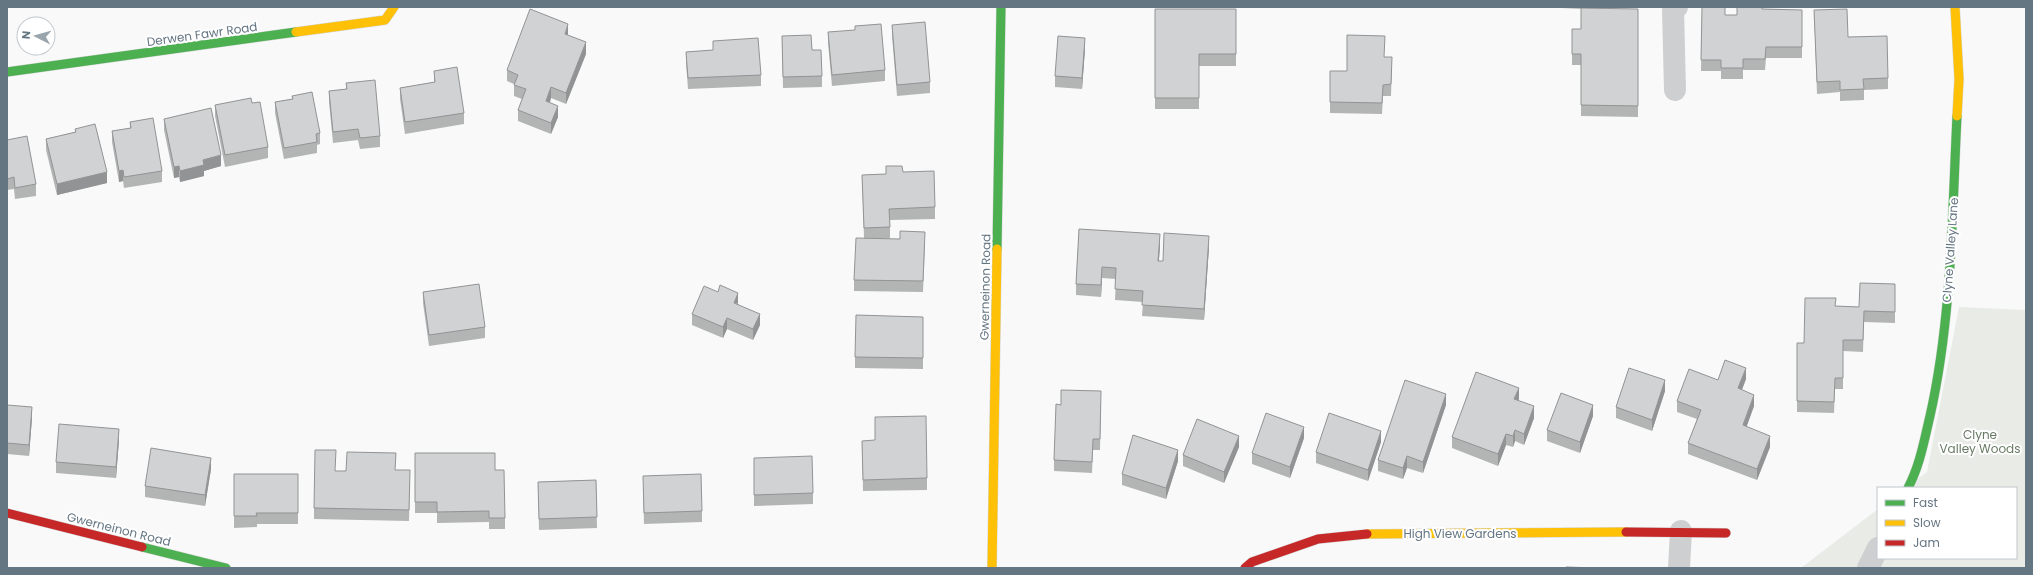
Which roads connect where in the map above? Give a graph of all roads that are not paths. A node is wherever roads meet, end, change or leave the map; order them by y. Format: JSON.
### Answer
{"nodes":[{"id":1,"x":394,"y":7,"type":"edge"},
{"id":2,"x":1001,"y":7,"type":"edge"},
{"id":3,"x":1955,"y":7,"type":"edge"},
{"id":4,"x":1673,"y":8,"type":"edge"},
{"id":5,"x":7,"y":72,"type":"edge"},
{"id":6,"x":1675,"y":90,"type":"dead end"},
{"id":7,"x":1908,"y":487,"type":"edge"},
{"id":8,"x":7,"y":513,"type":"edge"},
{"id":9,"x":1681,"y":531,"type":"junction"},
{"id":10,"x":1726,"y":533,"type":"dead end"},
{"id":11,"x":1877,"y":550,"type":"edge"},
{"id":12,"x":226,"y":568,"type":"edge"},
{"id":13,"x":992,"y":568,"type":"edge"},
{"id":14,"x":1245,"y":568,"type":"edge"},
{"id":15,"x":1679,"y":568,"type":"edge"},
{"id":16,"x":1868,"y":568,"type":"edge"}],
"edges":[{"from":1,"to":5,"type":"street","name":"Derwen Fawr Road"},
{"from":2,"to":13,"type":"street","name":"Gwerneinon Road"},
{"from":3,"to":7,"type":"street","name":"Clyne Valley Lane"},
{"from":4,"to":6,"type":"street"},
{"from":8,"to":12,"type":"street","name":"Gwerneinon Road"},
{"from":9,"to":10,"type":"street","name":"High View Gardens"},
{"from":9,"to":14,"type":"street","name":"High View Gardens"},
{"from":9,"to":15,"type":"street"},
{"from":11,"to":16,"type":"street"}]}
